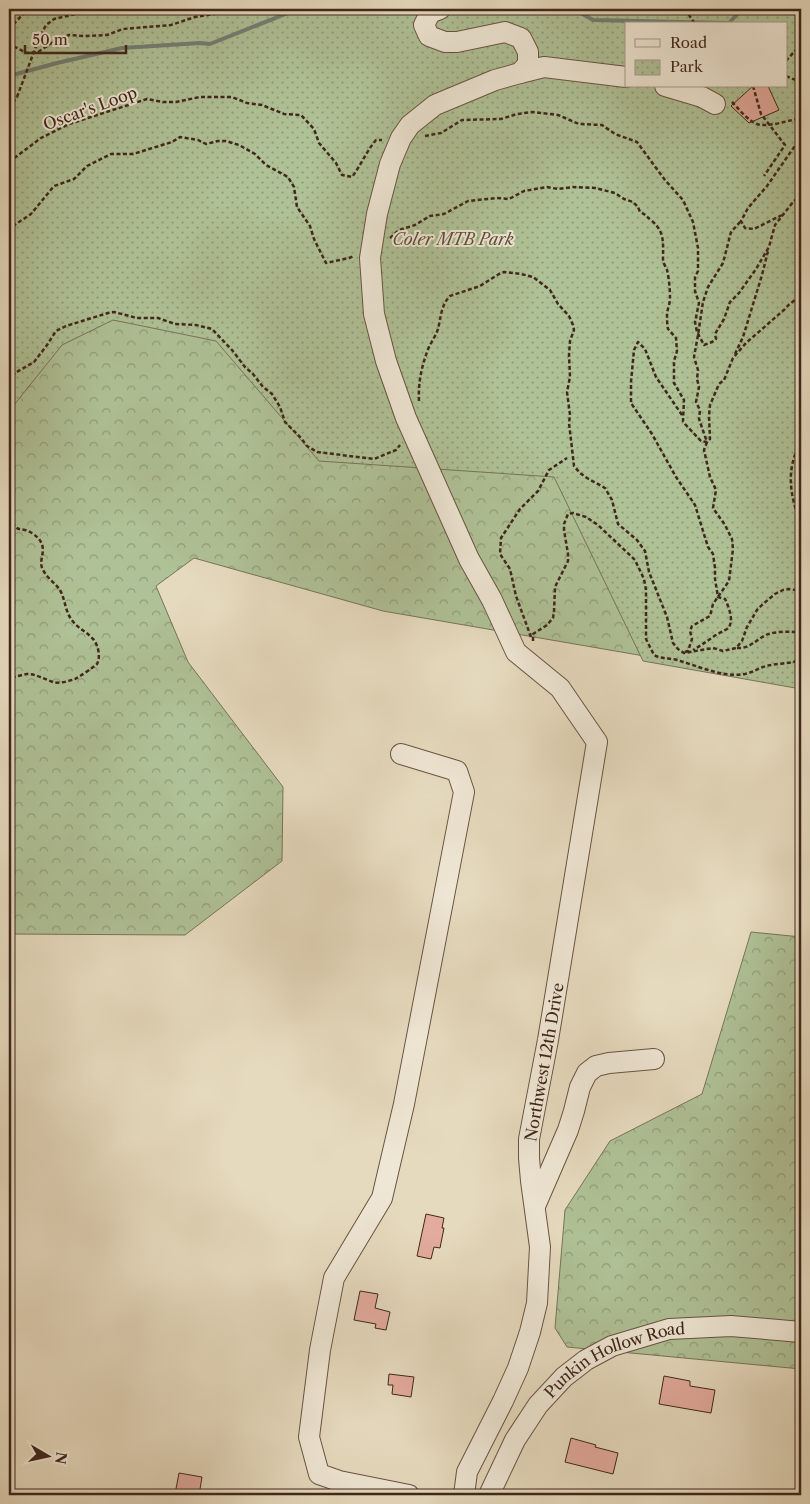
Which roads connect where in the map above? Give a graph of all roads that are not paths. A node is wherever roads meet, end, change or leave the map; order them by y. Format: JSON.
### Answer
{"nodes":[{"id":1,"x":440,"y":9,"type":"edge"},
{"id":2,"x":520,"y":73,"type":"junction"},
{"id":3,"x":625,"y":78,"type":"edge"},
{"id":4,"x":672,"y":88,"type":"edge"},
{"id":5,"x":715,"y":104,"type":"road end"},
{"id":6,"x":401,"y":754,"type":"dead end"},
{"id":7,"x":654,"y":1059,"type":"dead end"},
{"id":8,"x":535,"y":1206,"type":"junction"},
{"id":9,"x":801,"y":1332,"type":"edge"},
{"id":10,"x":409,"y":1495,"type":"edge"},
{"id":11,"x":464,"y":1495,"type":"edge"},
{"id":12,"x":489,"y":1495,"type":"edge"}],
"edges":[{"from":1,"to":2,"type":"street"},
{"from":2,"to":3,"type":"street","name":"Northwest 12th Drive"},
{"from":2,"to":8,"type":"street","name":"Northwest 12th Drive"},
{"from":4,"to":5,"type":"street"},
{"from":6,"to":10,"type":"street"},
{"from":7,"to":8,"type":"street"},
{"from":8,"to":11,"type":"street","name":"Northwest 12th Drive"},
{"from":9,"to":12,"type":"street","name":"Punkin Hollow Road"}]}
